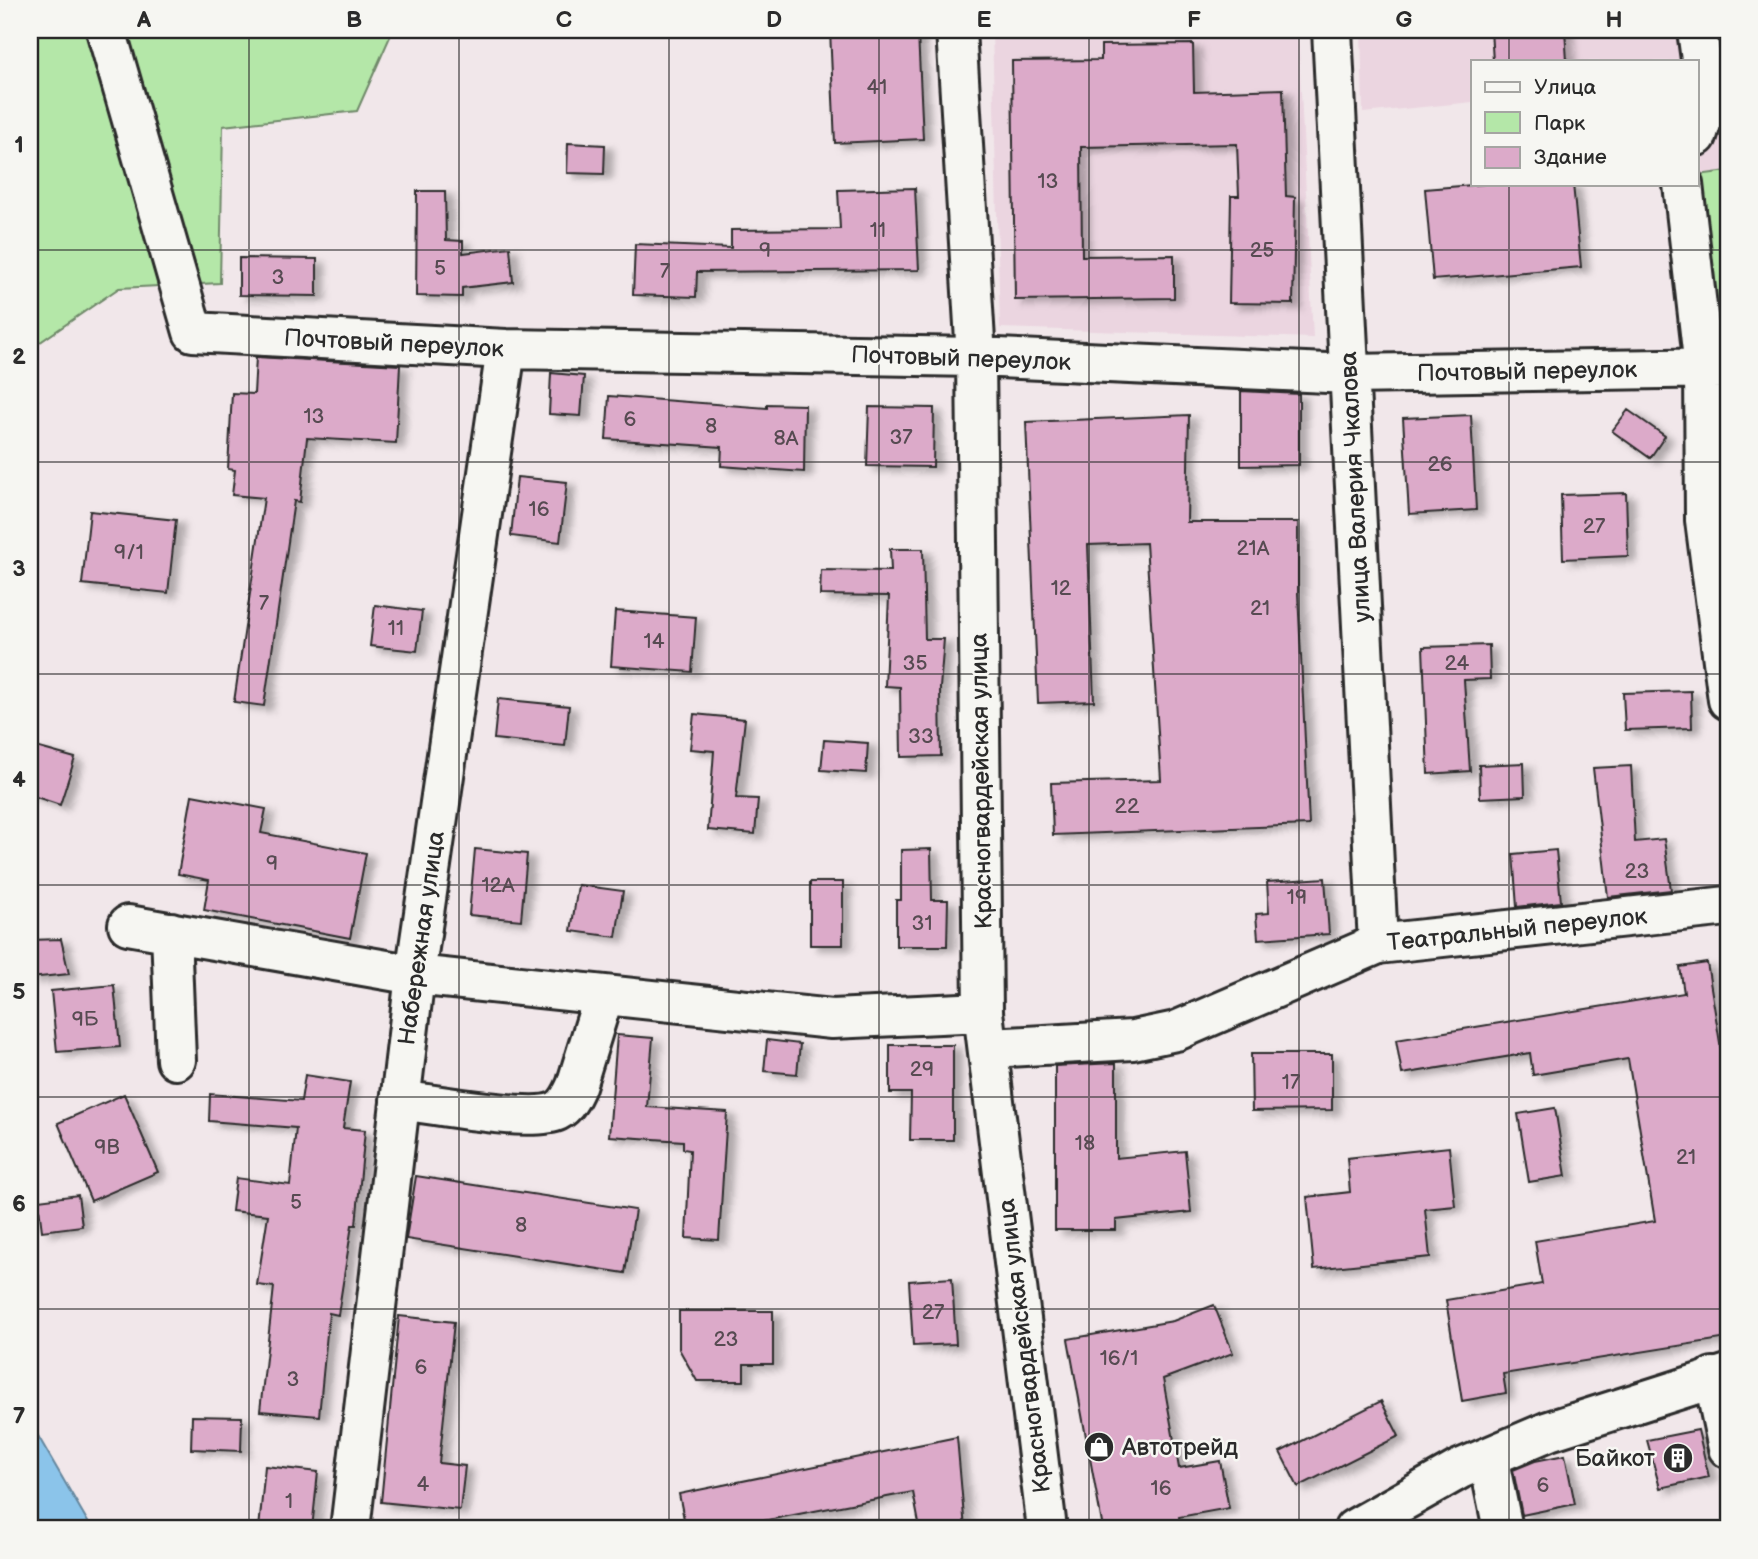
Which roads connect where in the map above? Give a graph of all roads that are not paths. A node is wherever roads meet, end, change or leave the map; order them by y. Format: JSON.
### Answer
{"nodes":[{"id":1,"x":106,"y":30,"type":"edge"},
{"id":2,"x":956,"y":30,"type":"edge"},
{"id":3,"x":1332,"y":30,"type":"edge"},
{"id":4,"x":1697,"y":30,"type":"edge"},
{"id":5,"x":1698,"y":133,"type":"edge"},
{"id":6,"x":1683,"y":186,"type":"edge"},
{"id":7,"x":506,"y":349,"type":"junction"},
{"id":8,"x":976,"y":357,"type":"junction"},
{"id":9,"x":1716,"y":368,"type":"edge"},
{"id":10,"x":1349,"y":374,"type":"junction"},
{"id":11,"x":1728,"y":700,"type":"edge"},
{"id":12,"x":1728,"y":905,"type":"edge"},
{"id":13,"x":128,"y":925,"type":"dead end"},
{"id":14,"x":171,"y":932,"type":"junction"},
{"id":15,"x":1378,"y":944,"type":"junction"},
{"id":16,"x":415,"y":975,"type":"junction"},
{"id":17,"x":604,"y":995,"type":"junction"},
{"id":18,"x":986,"y":1030,"type":"junction"},
{"id":19,"x":176,"y":1060,"type":"dead end"},
{"id":20,"x":400,"y":1100,"type":"junction"},
{"id":21,"x":1721,"y":1375,"type":"edge"},
{"id":22,"x":1728,"y":1448,"type":"edge"},
{"id":23,"x":1488,"y":1457,"type":"junction"},
{"id":24,"x":350,"y":1529,"type":"edge"},
{"id":25,"x":1047,"y":1529,"type":"edge"},
{"id":26,"x":1354,"y":1529,"type":"edge"},
{"id":27,"x":1503,"y":1529,"type":"edge"}],
"edges":[{"from":1,"to":7,"type":"street","name":"Почтовый переулок"},
{"from":2,"to":8,"type":"street","name":"Красногвардейская улица"},
{"from":3,"to":10,"type":"street","name":"улица Валерия Чкалова"},
{"from":4,"to":5,"type":"street"},
{"from":6,"to":9,"type":"street"},
{"from":7,"to":8,"type":"street","name":"Почтовый переулок"},
{"from":7,"to":16,"type":"street","name":"Набережная улица"},
{"from":8,"to":10,"type":"street","name":"Почтовый переулок"},
{"from":8,"to":18,"type":"street","name":"Красногвардейская улица"},
{"from":9,"to":10,"type":"street","name":"Почтовый переулок"},
{"from":9,"to":11,"type":"street"},
{"from":10,"to":15,"type":"street","name":"улица Валерия Чкалова"},
{"from":12,"to":15,"type":"street","name":"Театральный переулок"},
{"from":13,"to":14,"type":"street","name":"Театральный переулок"},
{"from":14,"to":16,"type":"street","name":"Театральный переулок"},
{"from":14,"to":19,"type":"street"},
{"from":15,"to":18,"type":"street","name":"Театральный переулок"},
{"from":16,"to":17,"type":"street","name":"Театральный переулок"},
{"from":16,"to":20,"type":"street","name":"Набережная улица"},
{"from":17,"to":18,"type":"street","name":"Театральный переулок"},
{"from":17,"to":20,"type":"street"},
{"from":18,"to":25,"type":"street","name":"Красногвардейская улица"},
{"from":20,"to":24,"type":"street","name":"Набережная улица"},
{"from":21,"to":22,"type":"street"},
{"from":21,"to":23,"type":"street"},
{"from":23,"to":26,"type":"street"},
{"from":23,"to":27,"type":"street"}]}
